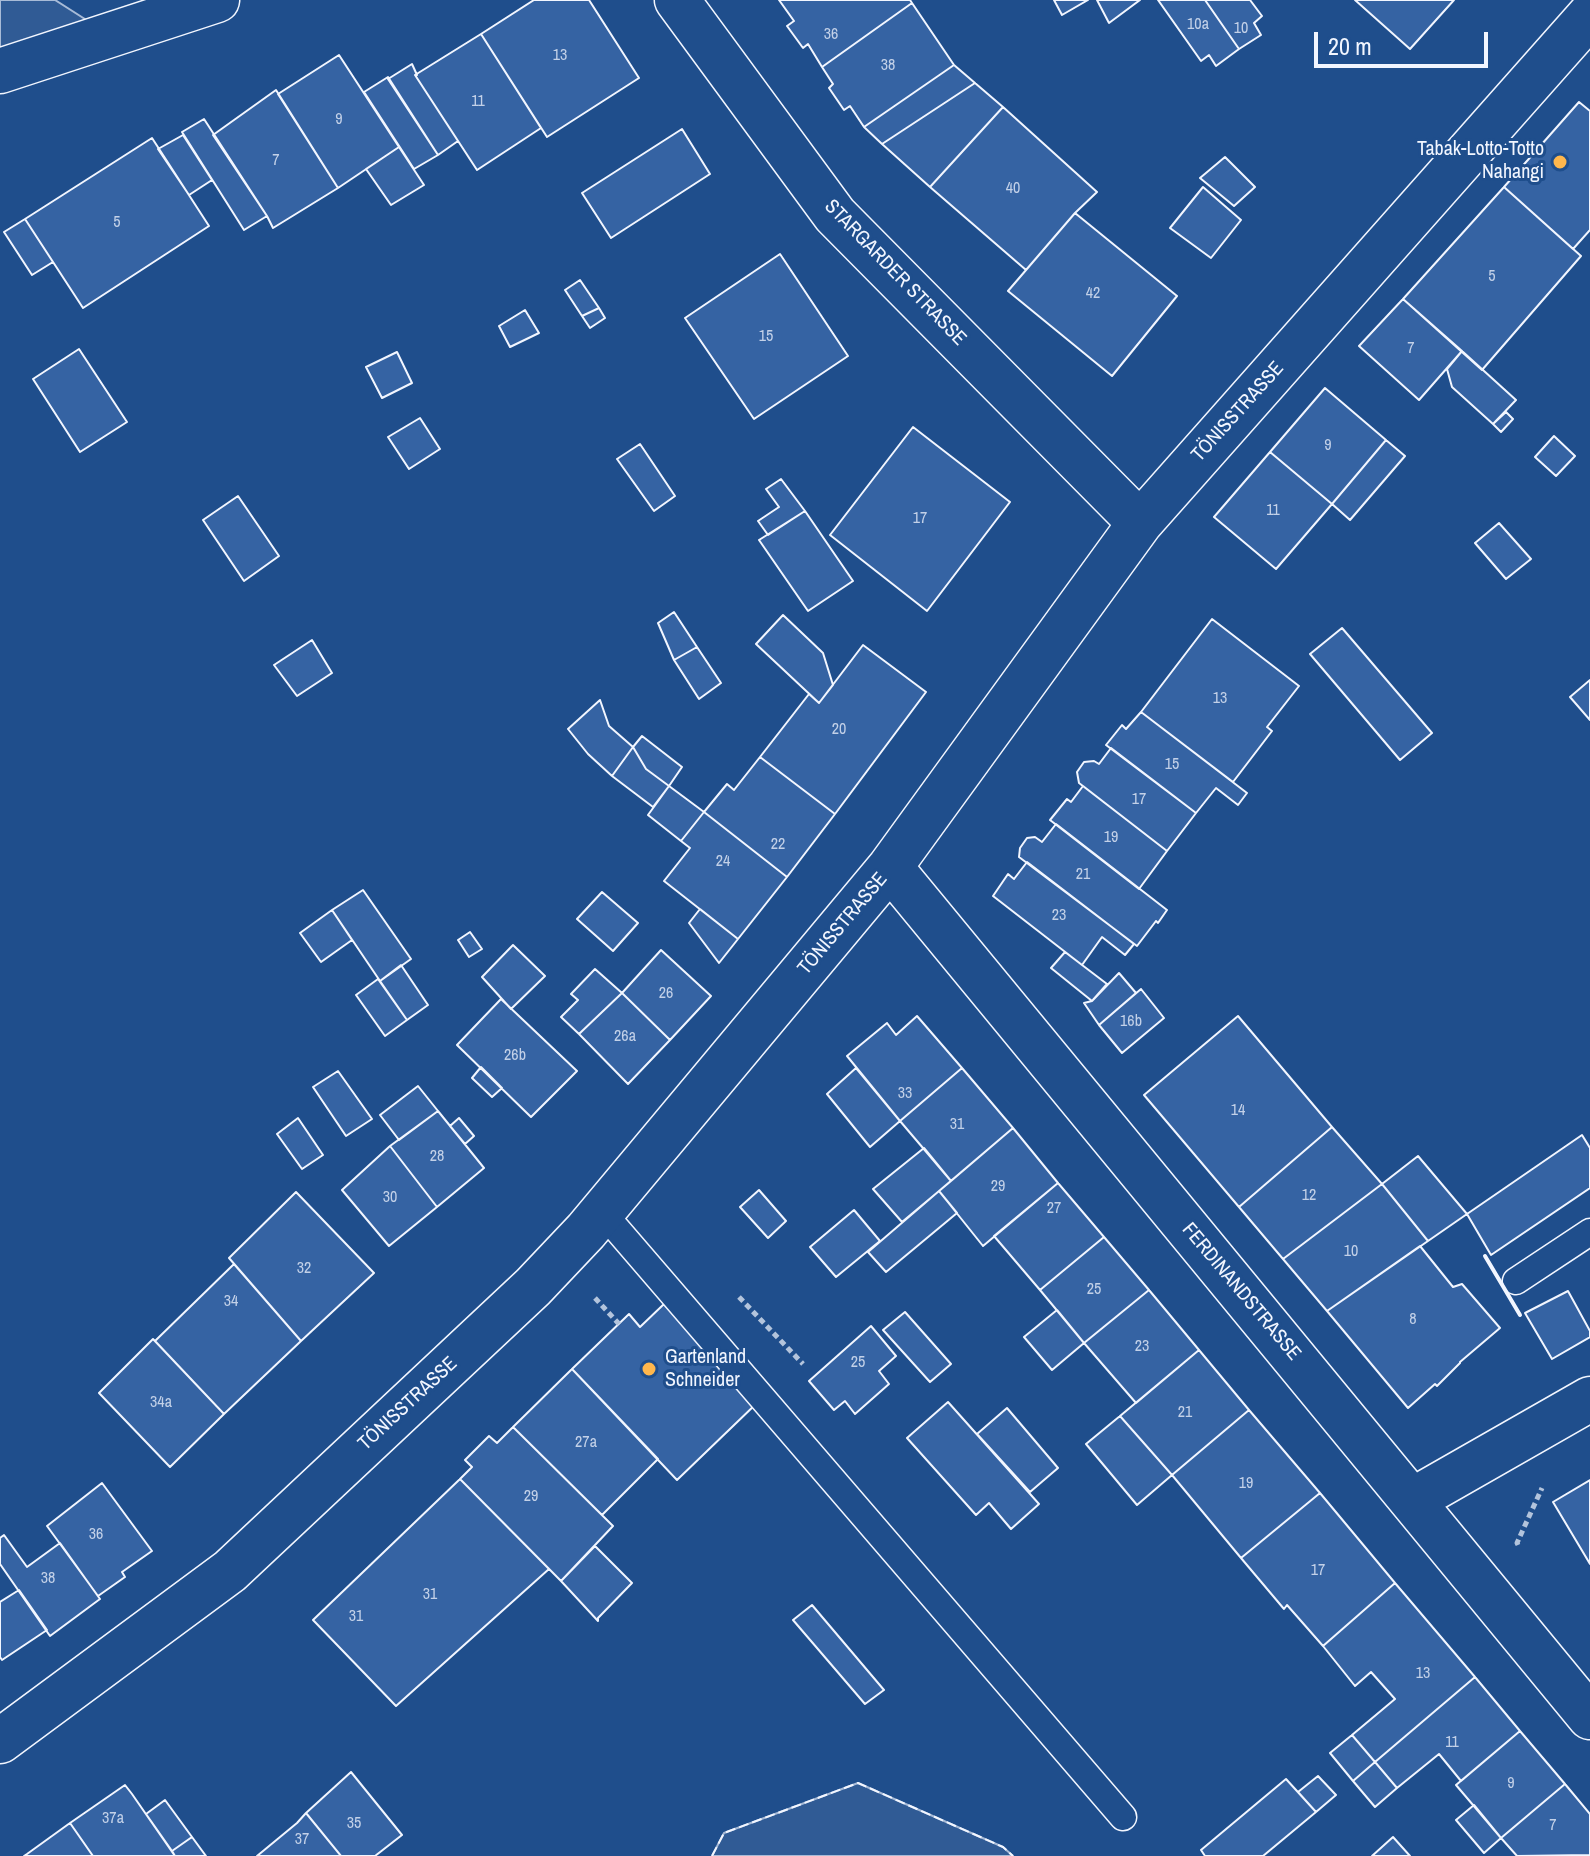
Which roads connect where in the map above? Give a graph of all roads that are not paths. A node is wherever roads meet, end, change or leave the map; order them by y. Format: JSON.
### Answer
{"nodes":[{"id":1,"x":217,"y":0,"type":"edge"},
{"id":2,"x":677,"y":0,"type":"edge"},
{"id":3,"x":1590,"y":15,"type":"edge"},
{"id":4,"x":0,"y":71,"type":"edge"},
{"id":5,"x":1140,"y":523,"type":"junction"},
{"id":6,"x":890,"y":867,"type":"junction"},
{"id":7,"x":603,"y":1213,"type":"junction"},
{"id":8,"x":1590,"y":1232,"type":"edge"},
{"id":9,"x":1516,"y":1281,"type":"dead end"},
{"id":10,"x":1590,"y":1399,"type":"edge"},
{"id":11,"x":1413,"y":1500,"type":"junction"},
{"id":12,"x":1590,"y":1717,"type":"edge"},
{"id":13,"x":0,"y":1741,"type":"edge"},
{"id":14,"x":1123,"y":1817,"type":"dead end"}],
"edges":[{"from":1,"to":4,"type":"street"},
{"from":2,"to":5,"type":"street","name":"STARGARDER STRASSE"},
{"from":3,"to":5,"type":"street","name":"TÖNISSTRASSE"},
{"from":5,"to":6,"type":"street","name":"TÖNISSTRASSE"},
{"from":6,"to":7,"type":"street","name":"TÖNISSTRASSE"},
{"from":6,"to":11,"type":"street","name":"FERDINANDSTRASSE"},
{"from":7,"to":13,"type":"street","name":"TÖNISSTRASSE"},
{"from":7,"to":14,"type":"lane"},
{"from":8,"to":9,"type":"lane"},
{"from":10,"to":11,"type":"street"},
{"from":11,"to":12,"type":"street","name":"FERDINANDSTRASSE"}]}
